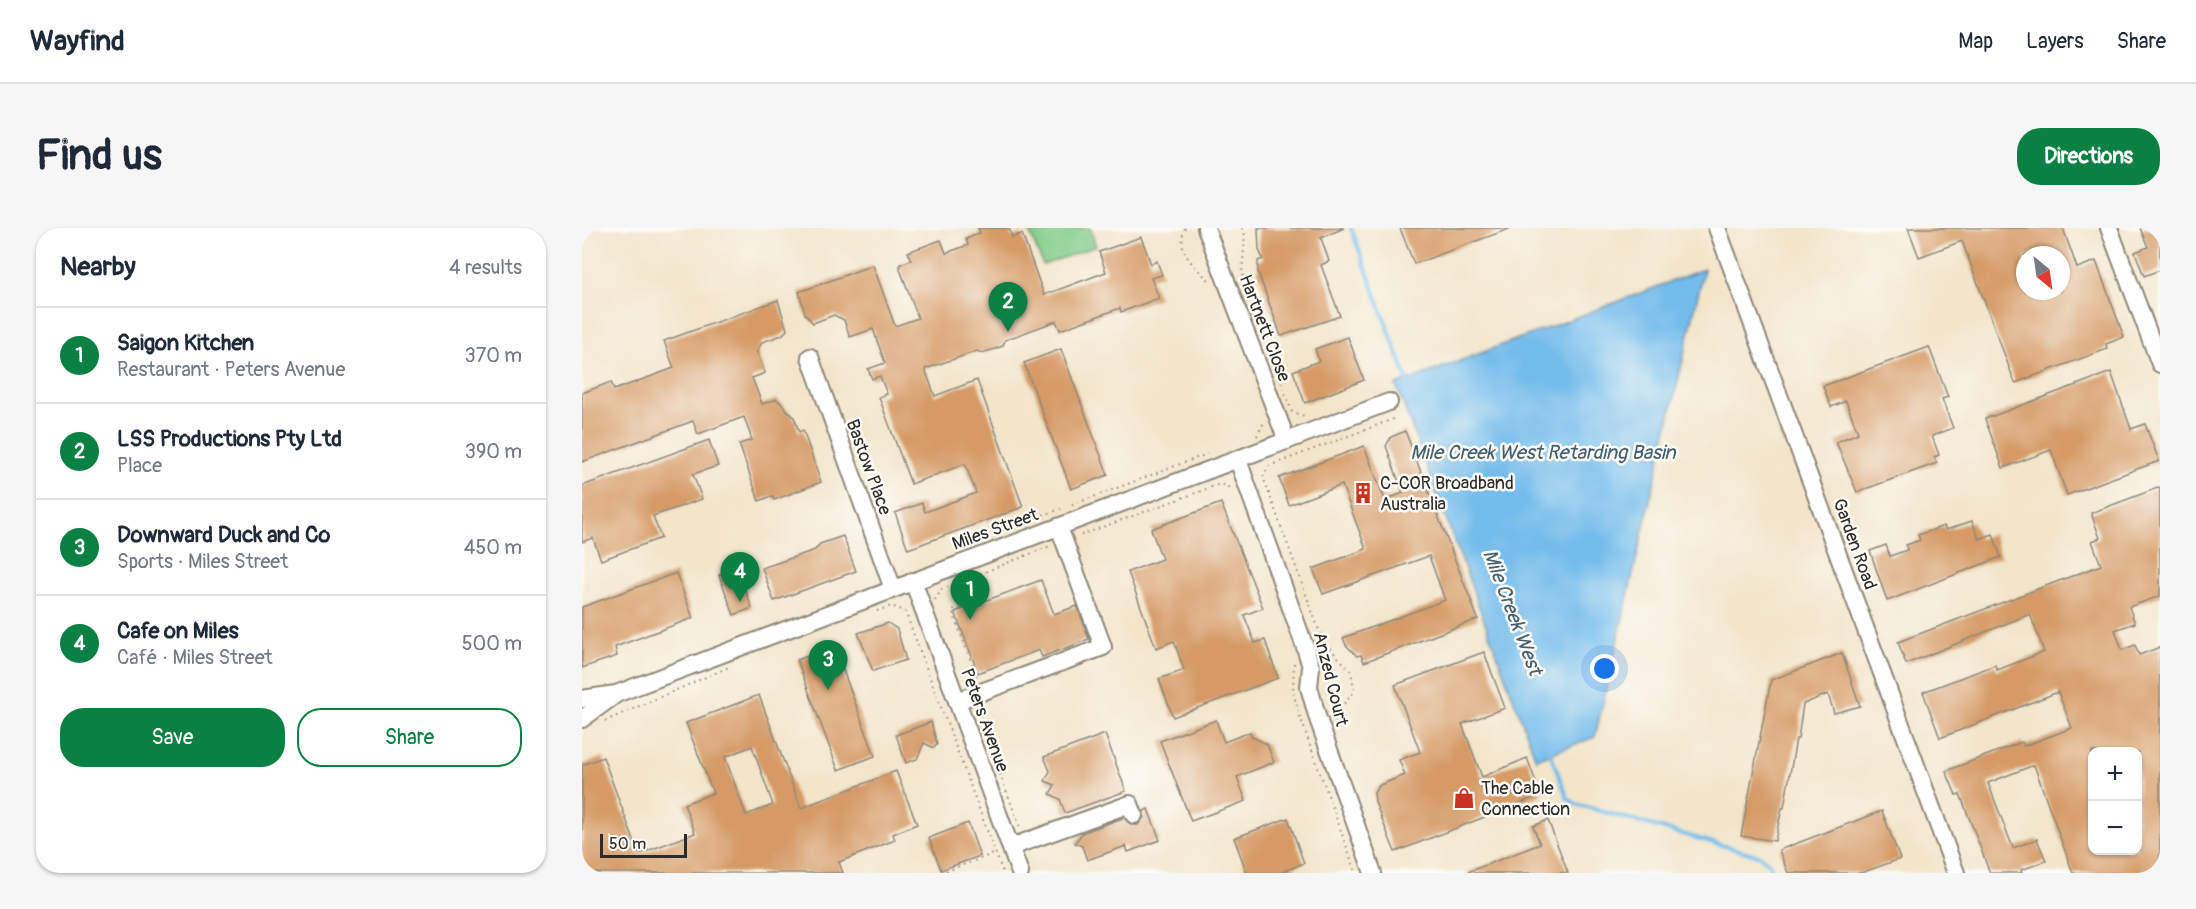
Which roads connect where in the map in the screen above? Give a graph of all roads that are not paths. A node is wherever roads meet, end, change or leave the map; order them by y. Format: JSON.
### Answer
{"nodes":[{"id":1,"x":1206,"y":228,"type":"edge"},
{"id":2,"x":1717,"y":228,"type":"edge"},
{"id":3,"x":2109,"y":228,"type":"edge"},
{"id":4,"x":810,"y":357,"type":"dead end"},
{"id":5,"x":2160,"y":364,"type":"edge"},
{"id":6,"x":1389,"y":402,"type":"dead end"},
{"id":7,"x":1287,"y":441,"type":"junction"},
{"id":8,"x":1238,"y":460,"type":"junction"},
{"id":9,"x":1061,"y":534,"type":"junction"},
{"id":10,"x":913,"y":581,"type":"junction"},
{"id":11,"x":893,"y":589,"type":"junction"},
{"id":12,"x":616,"y":694,"type":"junction"},
{"id":13,"x":582,"y":699,"type":"edge"},
{"id":14,"x":957,"y":701,"type":"junction"},
{"id":15,"x":582,"y":718,"type":"edge"},
{"id":16,"x":1134,"y":814,"type":"dead end"},
{"id":17,"x":1004,"y":850,"type":"junction"},
{"id":18,"x":1020,"y":873,"type":"edge"},
{"id":19,"x":1373,"y":873,"type":"edge"},
{"id":20,"x":1956,"y":873,"type":"edge"}],
"edges":[{"from":1,"to":7,"type":"street","name":"Hartnett Close"},
{"from":2,"to":20,"type":"street","name":"Garden Road"},
{"from":3,"to":5,"type":"street"},
{"from":4,"to":11,"type":"street","name":"Bastow Place"},
{"from":6,"to":7,"type":"street","name":"Miles Street"},
{"from":7,"to":8,"type":"street","name":"Miles Street"},
{"from":8,"to":9,"type":"street","name":"Miles Street"},
{"from":8,"to":19,"type":"street","name":"Anzed Court"},
{"from":9,"to":10,"type":"street","name":"Miles Street"},
{"from":9,"to":14,"type":"street"},
{"from":10,"to":11,"type":"street","name":"Miles Street"},
{"from":10,"to":14,"type":"street","name":"Peters Avenue"},
{"from":11,"to":12,"type":"street","name":"Miles Street"},
{"from":12,"to":13,"type":"street","name":"Miles Street"},
{"from":12,"to":15,"type":"street","name":"Miles Street"},
{"from":14,"to":17,"type":"street","name":"Peters Avenue"},
{"from":16,"to":17,"type":"street"},
{"from":17,"to":18,"type":"street","name":"Peters Avenue"}]}
